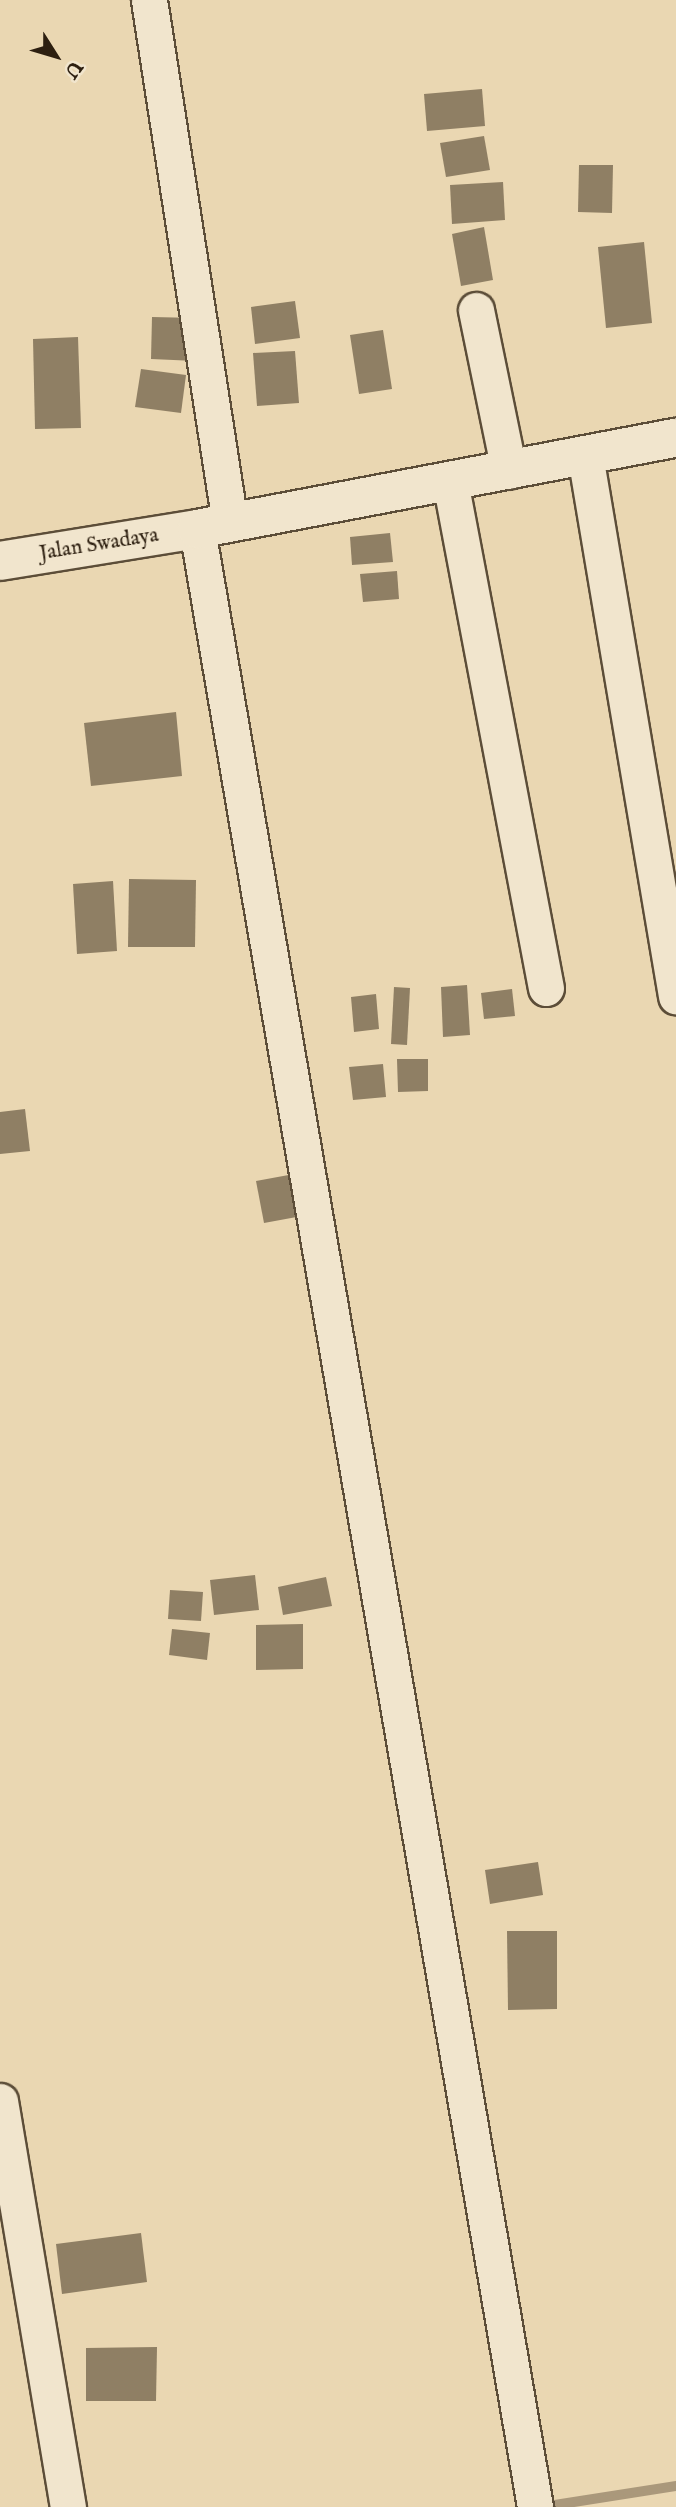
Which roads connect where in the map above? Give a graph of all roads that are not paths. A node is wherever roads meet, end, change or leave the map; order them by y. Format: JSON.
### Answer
{"nodes":[{"id":1,"x":149,"y":0,"type":"edge"},
{"id":2,"x":476,"y":310,"type":"dead end"},
{"id":3,"x":676,"y":438,"type":"edge"},
{"id":4,"x":585,"y":455,"type":"junction"},
{"id":5,"x":509,"y":471,"type":"junction"},
{"id":6,"x":450,"y":481,"type":"junction"},
{"id":7,"x":214,"y":526,"type":"junction"},
{"id":8,"x":1,"y":553,"type":"edge"},
{"id":9,"x":545,"y":988,"type":"dead end"},
{"id":10,"x":676,"y":996,"type":"edge"},
{"id":11,"x":0,"y":2101,"type":"edge"},
{"id":12,"x":68,"y":2507,"type":"edge"},
{"id":13,"x":535,"y":2507,"type":"edge"}],
"edges":[{"from":1,"to":7,"type":"street"},
{"from":2,"to":5,"type":"street"},
{"from":3,"to":4,"type":"street","name":"Jalan Swadaya"},
{"from":4,"to":5,"type":"street","name":"Jalan Swadaya"},
{"from":4,"to":10,"type":"street"},
{"from":5,"to":6,"type":"street","name":"Jalan Swadaya"},
{"from":6,"to":7,"type":"street","name":"Jalan Swadaya"},
{"from":6,"to":9,"type":"street"},
{"from":7,"to":8,"type":"street","name":"Jalan Swadaya"},
{"from":7,"to":13,"type":"street"},
{"from":11,"to":12,"type":"street"}]}
